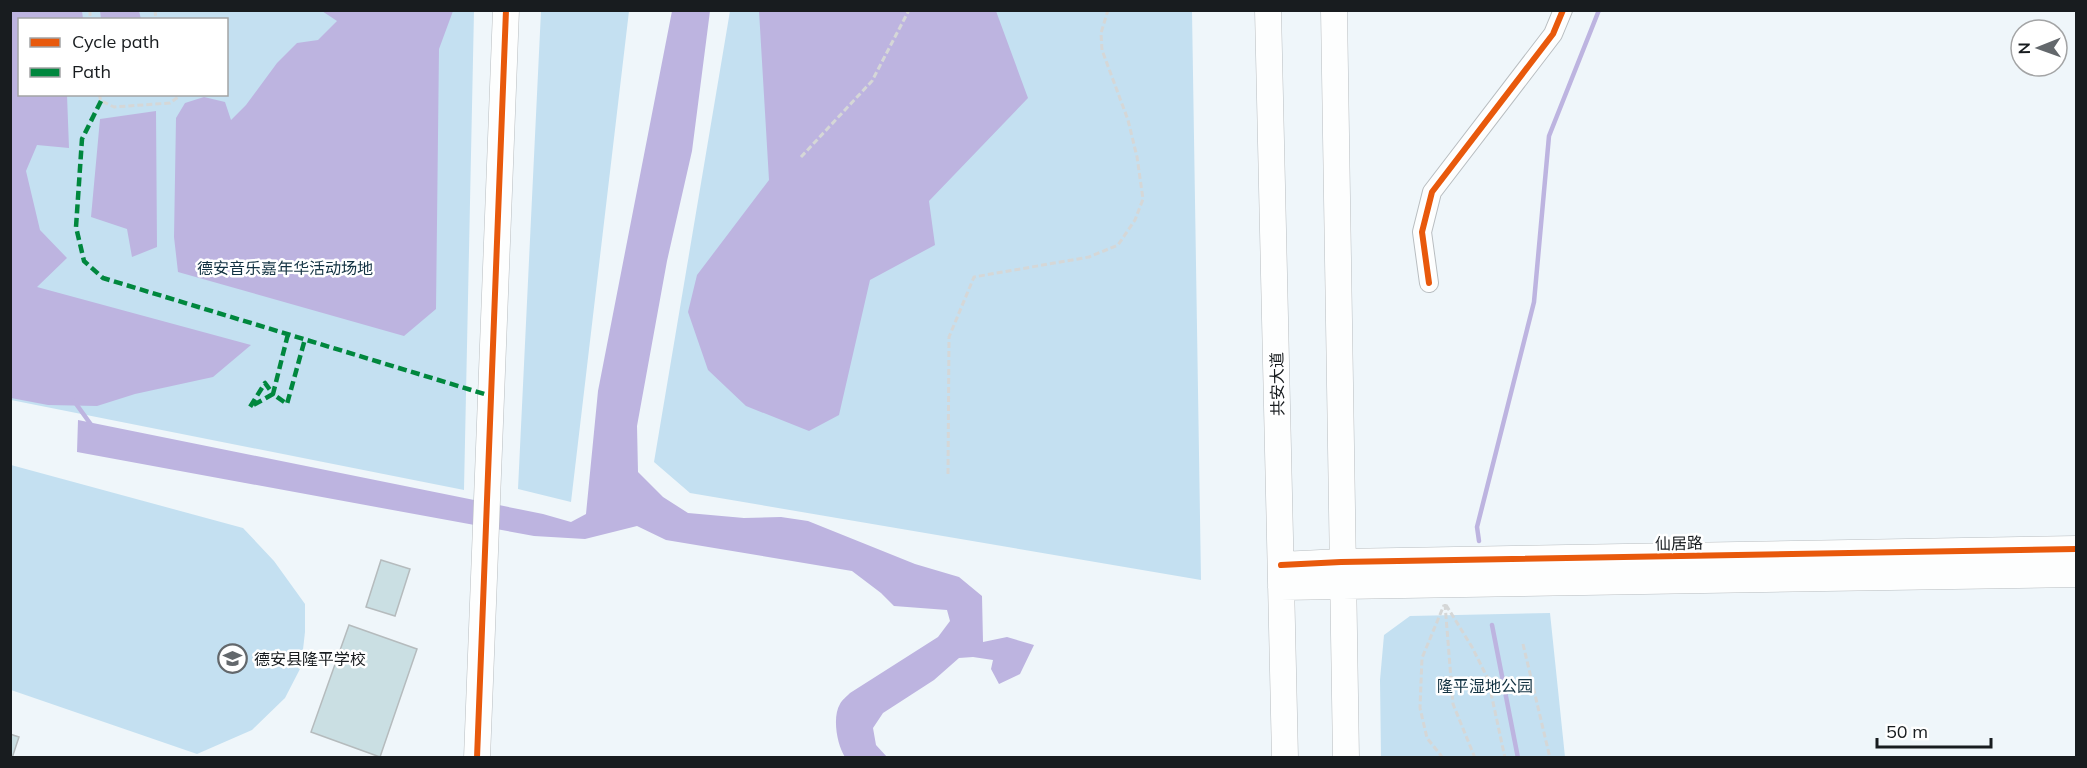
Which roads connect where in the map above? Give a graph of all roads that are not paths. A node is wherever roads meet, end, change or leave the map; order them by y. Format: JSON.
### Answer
{"nodes":[{"id":1,"x":506,"y":10,"type":"edge"},
{"id":2,"x":1268,"y":10,"type":"edge"},
{"id":3,"x":1334,"y":10,"type":"edge"},
{"id":4,"x":1563,"y":10,"type":"edge"},
{"id":5,"x":1429,"y":283,"type":"dead end"},
{"id":6,"x":2076,"y":549,"type":"edge"},
{"id":7,"x":1342,"y":574,"type":"junction"},
{"id":8,"x":2076,"y":574,"type":"edge"},
{"id":9,"x":1281,"y":576,"type":"junction"},
{"id":10,"x":477,"y":758,"type":"edge"},
{"id":11,"x":1285,"y":758,"type":"edge"},
{"id":12,"x":1346,"y":758,"type":"edge"}],
"edges":[{"from":1,"to":10,"type":"street"},
{"from":2,"to":9,"type":"street","name":"共安大道"},
{"from":3,"to":7,"type":"street"},
{"from":4,"to":5,"type":"street"},
{"from":6,"to":7,"type":"street","name":"仙居路"},
{"from":7,"to":8,"type":"street","name":"仙居路"},
{"from":7,"to":9,"type":"street","name":"仙居路"},
{"from":7,"to":12,"type":"street"},
{"from":9,"to":11,"type":"street","name":"共安大道"}]}
